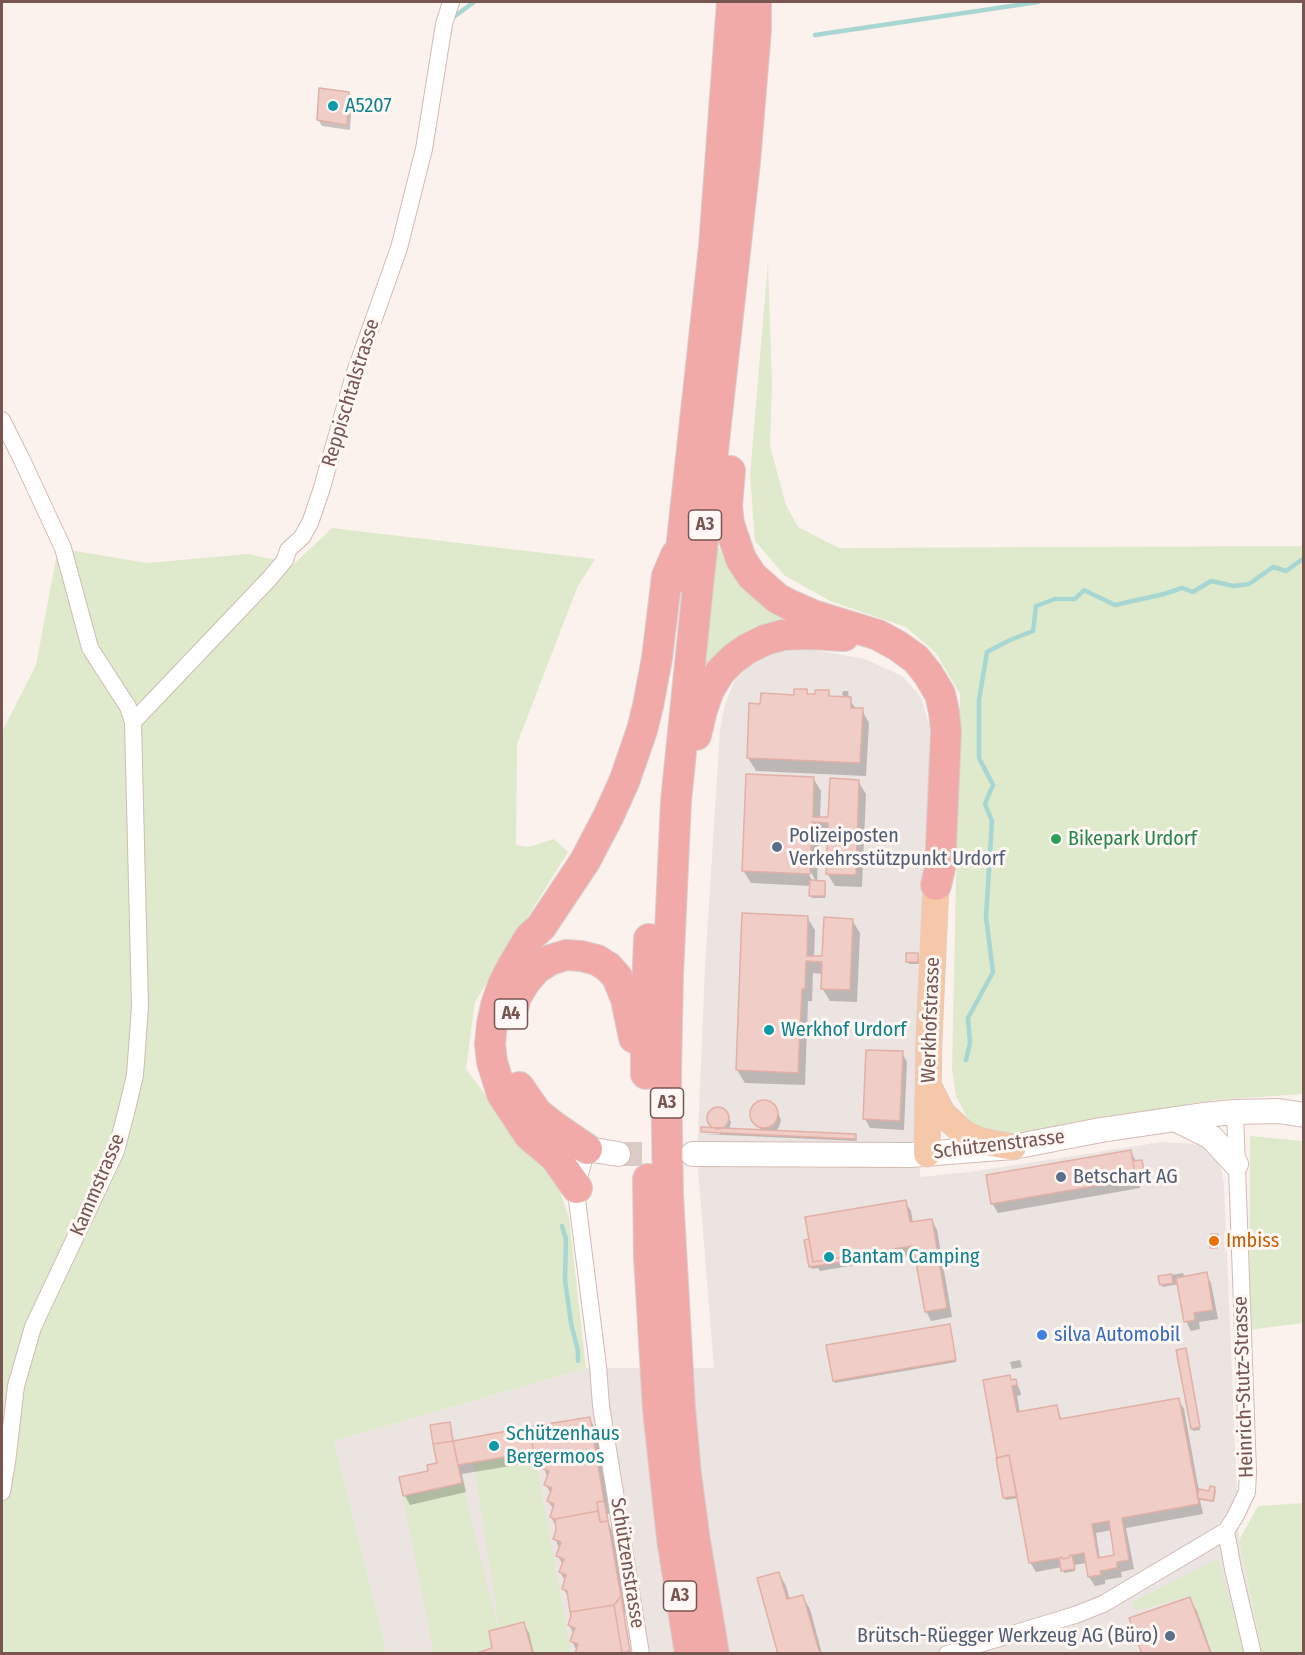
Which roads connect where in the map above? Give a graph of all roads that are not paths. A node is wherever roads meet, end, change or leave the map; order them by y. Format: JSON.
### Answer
{"nodes":[{"id":1,"x":451,"y":2,"type":"edge"},
{"id":2,"x":732,"y":2,"type":"edge"},
{"id":3,"x":756,"y":2,"type":"edge"},
{"id":4,"x":726,"y":344,"type":"junction"},
{"id":5,"x":2,"y":420,"type":"edge"},
{"id":6,"x":682,"y":538,"type":"junction"},
{"id":7,"x":812,"y":624,"type":"junction"},
{"id":8,"x":133,"y":722,"type":"junction"},
{"id":9,"x":672,"y":879,"type":"junction"},
{"id":10,"x":936,"y":885,"type":"joint"},
{"id":11,"x":928,"y":1087,"type":"junction"},
{"id":12,"x":646,"y":1091,"type":"junction"},
{"id":13,"x":1235,"y":1112,"type":"junction"},
{"id":14,"x":1304,"y":1114,"type":"edge"},
{"id":15,"x":517,"y":1117,"type":"junction"},
{"id":16,"x":1175,"y":1119,"type":"junction"},
{"id":17,"x":1013,"y":1146,"type":"junction"},
{"id":18,"x":587,"y":1149,"type":"junction"},
{"id":19,"x":618,"y":1154,"type":"tunnel mouth"},
{"id":20,"x":693,"y":1154,"type":"tunnel mouth"},
{"id":21,"x":927,"y":1154,"type":"junction"},
{"id":22,"x":1236,"y":1164,"type":"junction"},
{"id":23,"x":577,"y":1188,"type":"junction"},
{"id":24,"x":2,"y":1492,"type":"edge"},
{"id":25,"x":1226,"y":1532,"type":"junction"},
{"id":26,"x":641,"y":1653,"type":"edge"},
{"id":27,"x":690,"y":1653,"type":"edge"},
{"id":28,"x":714,"y":1653,"type":"edge"},
{"id":29,"x":947,"y":1653,"type":"edge"},
{"id":30,"x":1253,"y":1653,"type":"edge"}],
"edges":[{"from":1,"to":8,"type":"street","name":"Reppischtalstrasse"},
{"from":2,"to":6,"type":"highway","number":"A3"},
{"from":3,"to":4,"type":"highway","number":"A3"},
{"from":4,"to":7,"type":"highway"},
{"from":4,"to":9,"type":"highway","number":"A3"},
{"from":5,"to":8,"type":"street"},
{"from":6,"to":12,"type":"highway","number":"A3"},
{"from":6,"to":15,"type":"highway","number":"A4"},
{"from":7,"to":9,"type":"highway"},
{"from":7,"to":10,"type":"highway"},
{"from":8,"to":24,"type":"street","name":"Kammstrasse"},
{"from":9,"to":28,"type":"highway","number":"A3"},
{"from":10,"to":11,"type":"main road","name":"Werkhofstrasse"},
{"from":11,"to":17,"type":"main road"},
{"from":11,"to":21,"type":"main road","name":"Werkhofstrasse"},
{"from":12,"to":18,"type":"highway","number":"A4"},
{"from":12,"to":27,"type":"highway","number":"A3"},
{"from":13,"to":14,"type":"main road","name":"Schützenstrasse"},
{"from":13,"to":16,"type":"main road","name":"Schützenstrasse"},
{"from":13,"to":22,"type":"street","name":"Heinrich-Stutz-Strasse"},
{"from":15,"to":18,"type":"highway","number":"A4"},
{"from":15,"to":23,"type":"highway","number":"A4"},
{"from":16,"to":17,"type":"main road","name":"Schützenstrasse"},
{"from":16,"to":22,"type":"main road"},
{"from":17,"to":21,"type":"main road","name":"Schützenstrasse"},
{"from":18,"to":19,"type":"main road"},
{"from":18,"to":23,"type":"street","name":"Schützenstrasse"},
{"from":20,"to":21,"type":"main road","name":"Schützenstrasse"},
{"from":22,"to":25,"type":"street","name":"Heinrich-Stutz-Strasse"},
{"from":23,"to":26,"type":"street","name":"Schützenstrasse"},
{"from":25,"to":29,"type":"street"},
{"from":25,"to":30,"type":"street"}]}
